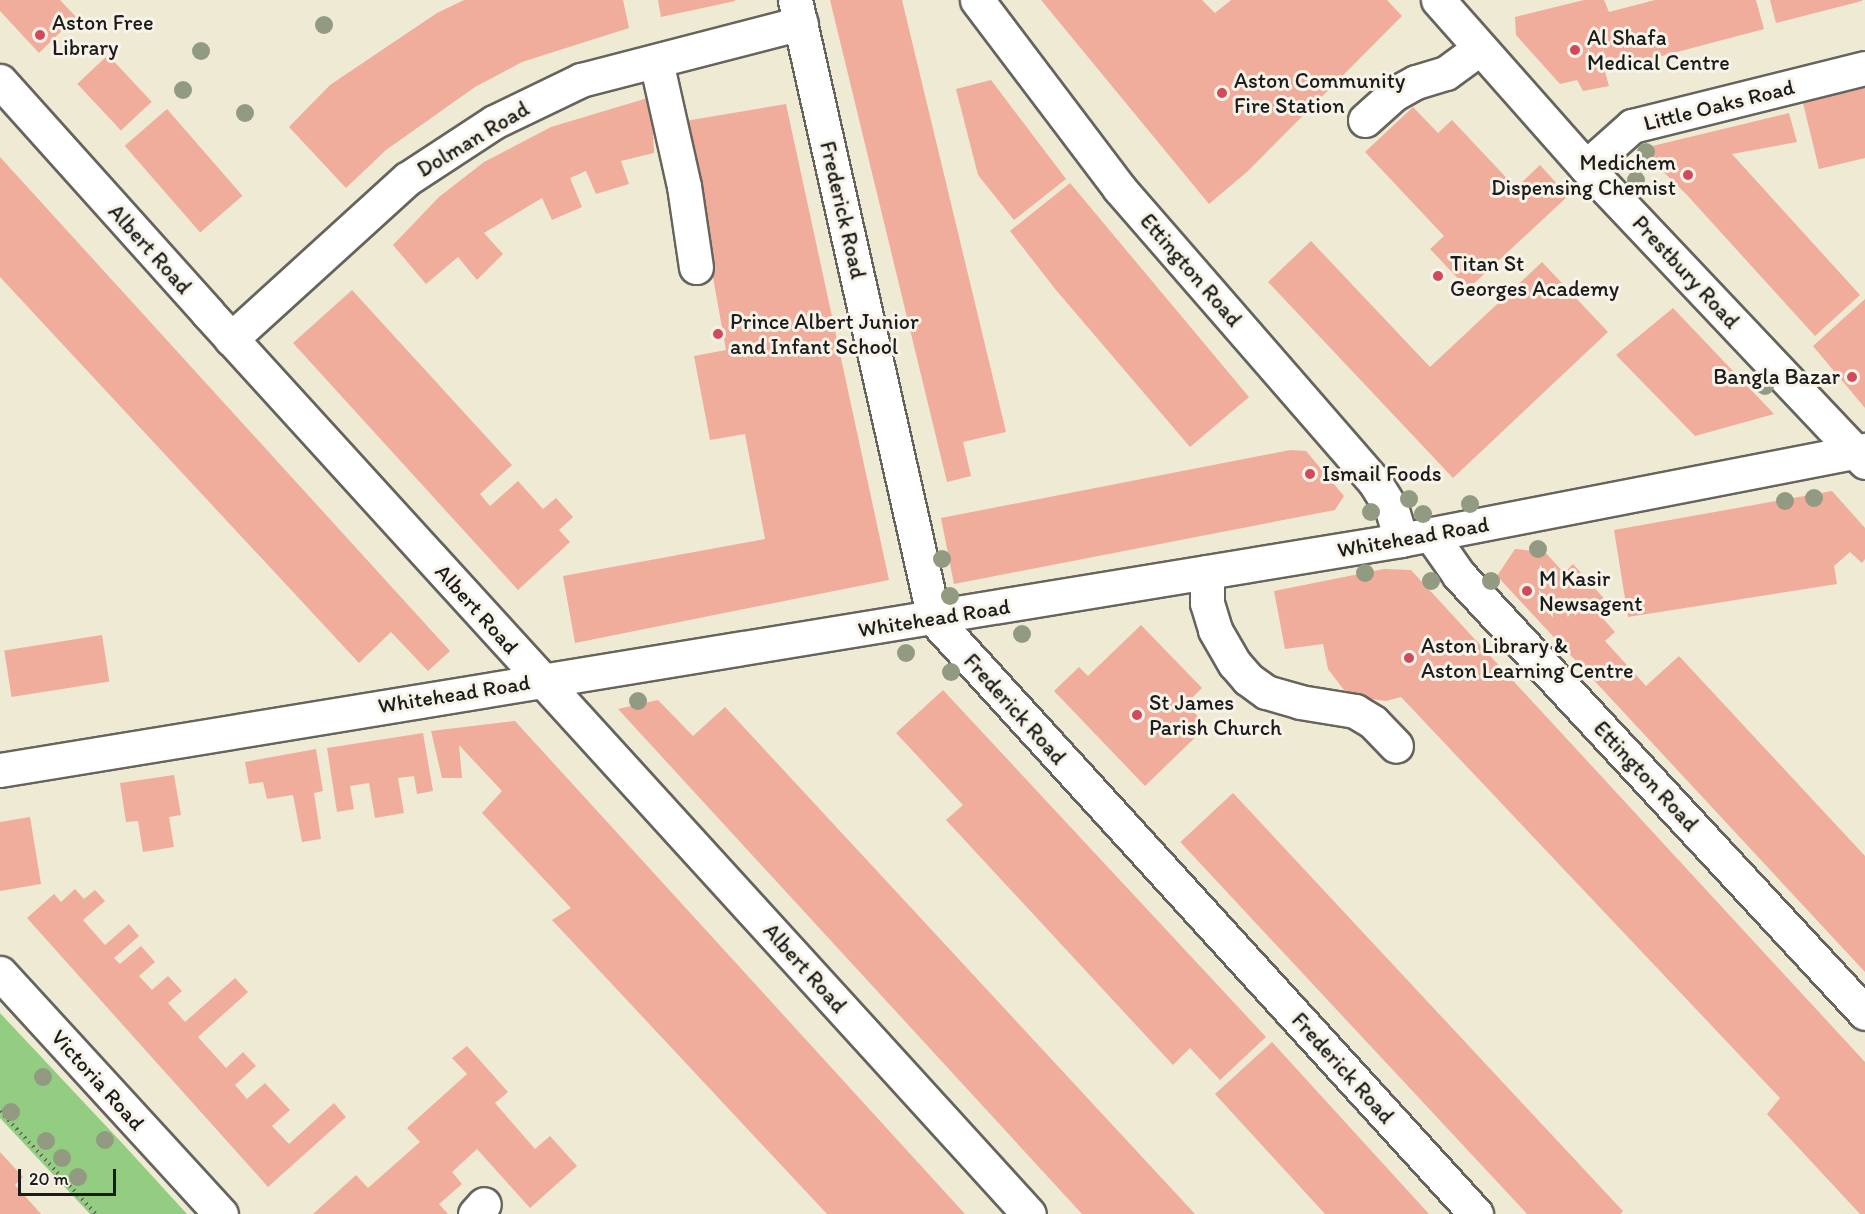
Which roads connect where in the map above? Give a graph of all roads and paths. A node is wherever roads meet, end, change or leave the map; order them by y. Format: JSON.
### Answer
{"nodes":[{"id":1,"x":977,"y":0,"type":"edge"},
{"id":2,"x":1438,"y":0,"type":"edge"},
{"id":3,"x":798,"y":12,"type":"edge"},
{"id":4,"x":1480,"y":48,"type":"junction"},
{"id":5,"x":656,"y":61,"type":"junction"},
{"id":6,"x":1865,"y":68,"type":"edge"},
{"id":7,"x":0,"y":81,"type":"edge"},
{"id":8,"x":1365,"y":120,"type":"dead end"},
{"id":9,"x":1586,"y":167,"type":"junction"},
{"id":10,"x":696,"y":267,"type":"dead end"},
{"id":11,"x":231,"y":339,"type":"junction"},
{"id":12,"x":1862,"y":455,"type":"edge"},
{"id":13,"x":1416,"y":537,"type":"junction"},
{"id":14,"x":1207,"y":573,"type":"junction"},
{"id":15,"x":934,"y":619,"type":"junction"},
{"id":16,"x":541,"y":679,"type":"junction"},
{"id":17,"x":1396,"y":746,"type":"dead end"},
{"id":18,"x":0,"y":770,"type":"edge"},
{"id":19,"x":0,"y":973,"type":"edge"},
{"id":20,"x":1865,"y":1014,"type":"edge"},
{"id":21,"x":0,"y":1111,"type":"edge"},
{"id":22,"x":96,"y":1214,"type":"edge"},
{"id":23,"x":221,"y":1214,"type":"edge"},
{"id":24,"x":1029,"y":1214,"type":"edge"},
{"id":25,"x":1476,"y":1214,"type":"edge"}],
"edges":[{"from":1,"to":13,"type":"street","name":"Ettington Road"},
{"from":2,"to":4,"type":"street","name":"Prestbury Road"},
{"from":3,"to":5,"type":"street","name":"Dolman Road"},
{"from":3,"to":15,"type":"street","name":"Frederick Road"},
{"from":4,"to":8,"type":"street"},
{"from":4,"to":9,"type":"street","name":"Prestbury Road"},
{"from":5,"to":10,"type":"street"},
{"from":5,"to":11,"type":"street","name":"Dolman Road"},
{"from":6,"to":9,"type":"street","name":"Little Oaks Road"},
{"from":7,"to":11,"type":"street","name":"Albert Road"},
{"from":9,"to":12,"type":"street","name":"Prestbury Road"},
{"from":11,"to":16,"type":"street","name":"Albert Road"},
{"from":12,"to":13,"type":"street","name":"Whitehead Road"},
{"from":13,"to":14,"type":"street","name":"Whitehead Road"},
{"from":13,"to":20,"type":"street","name":"Ettington Road"},
{"from":14,"to":15,"type":"street","name":"Whitehead Road"},
{"from":14,"to":17,"type":"street"},
{"from":15,"to":16,"type":"street","name":"Whitehead Road"},
{"from":15,"to":25,"type":"street","name":"Frederick Road"},
{"from":16,"to":18,"type":"street","name":"Whitehead Road"},
{"from":16,"to":24,"type":"street","name":"Albert Road"},
{"from":19,"to":23,"type":"street","name":"Victoria Road"},
{"from":21,"to":22,"type":"path"}]}
